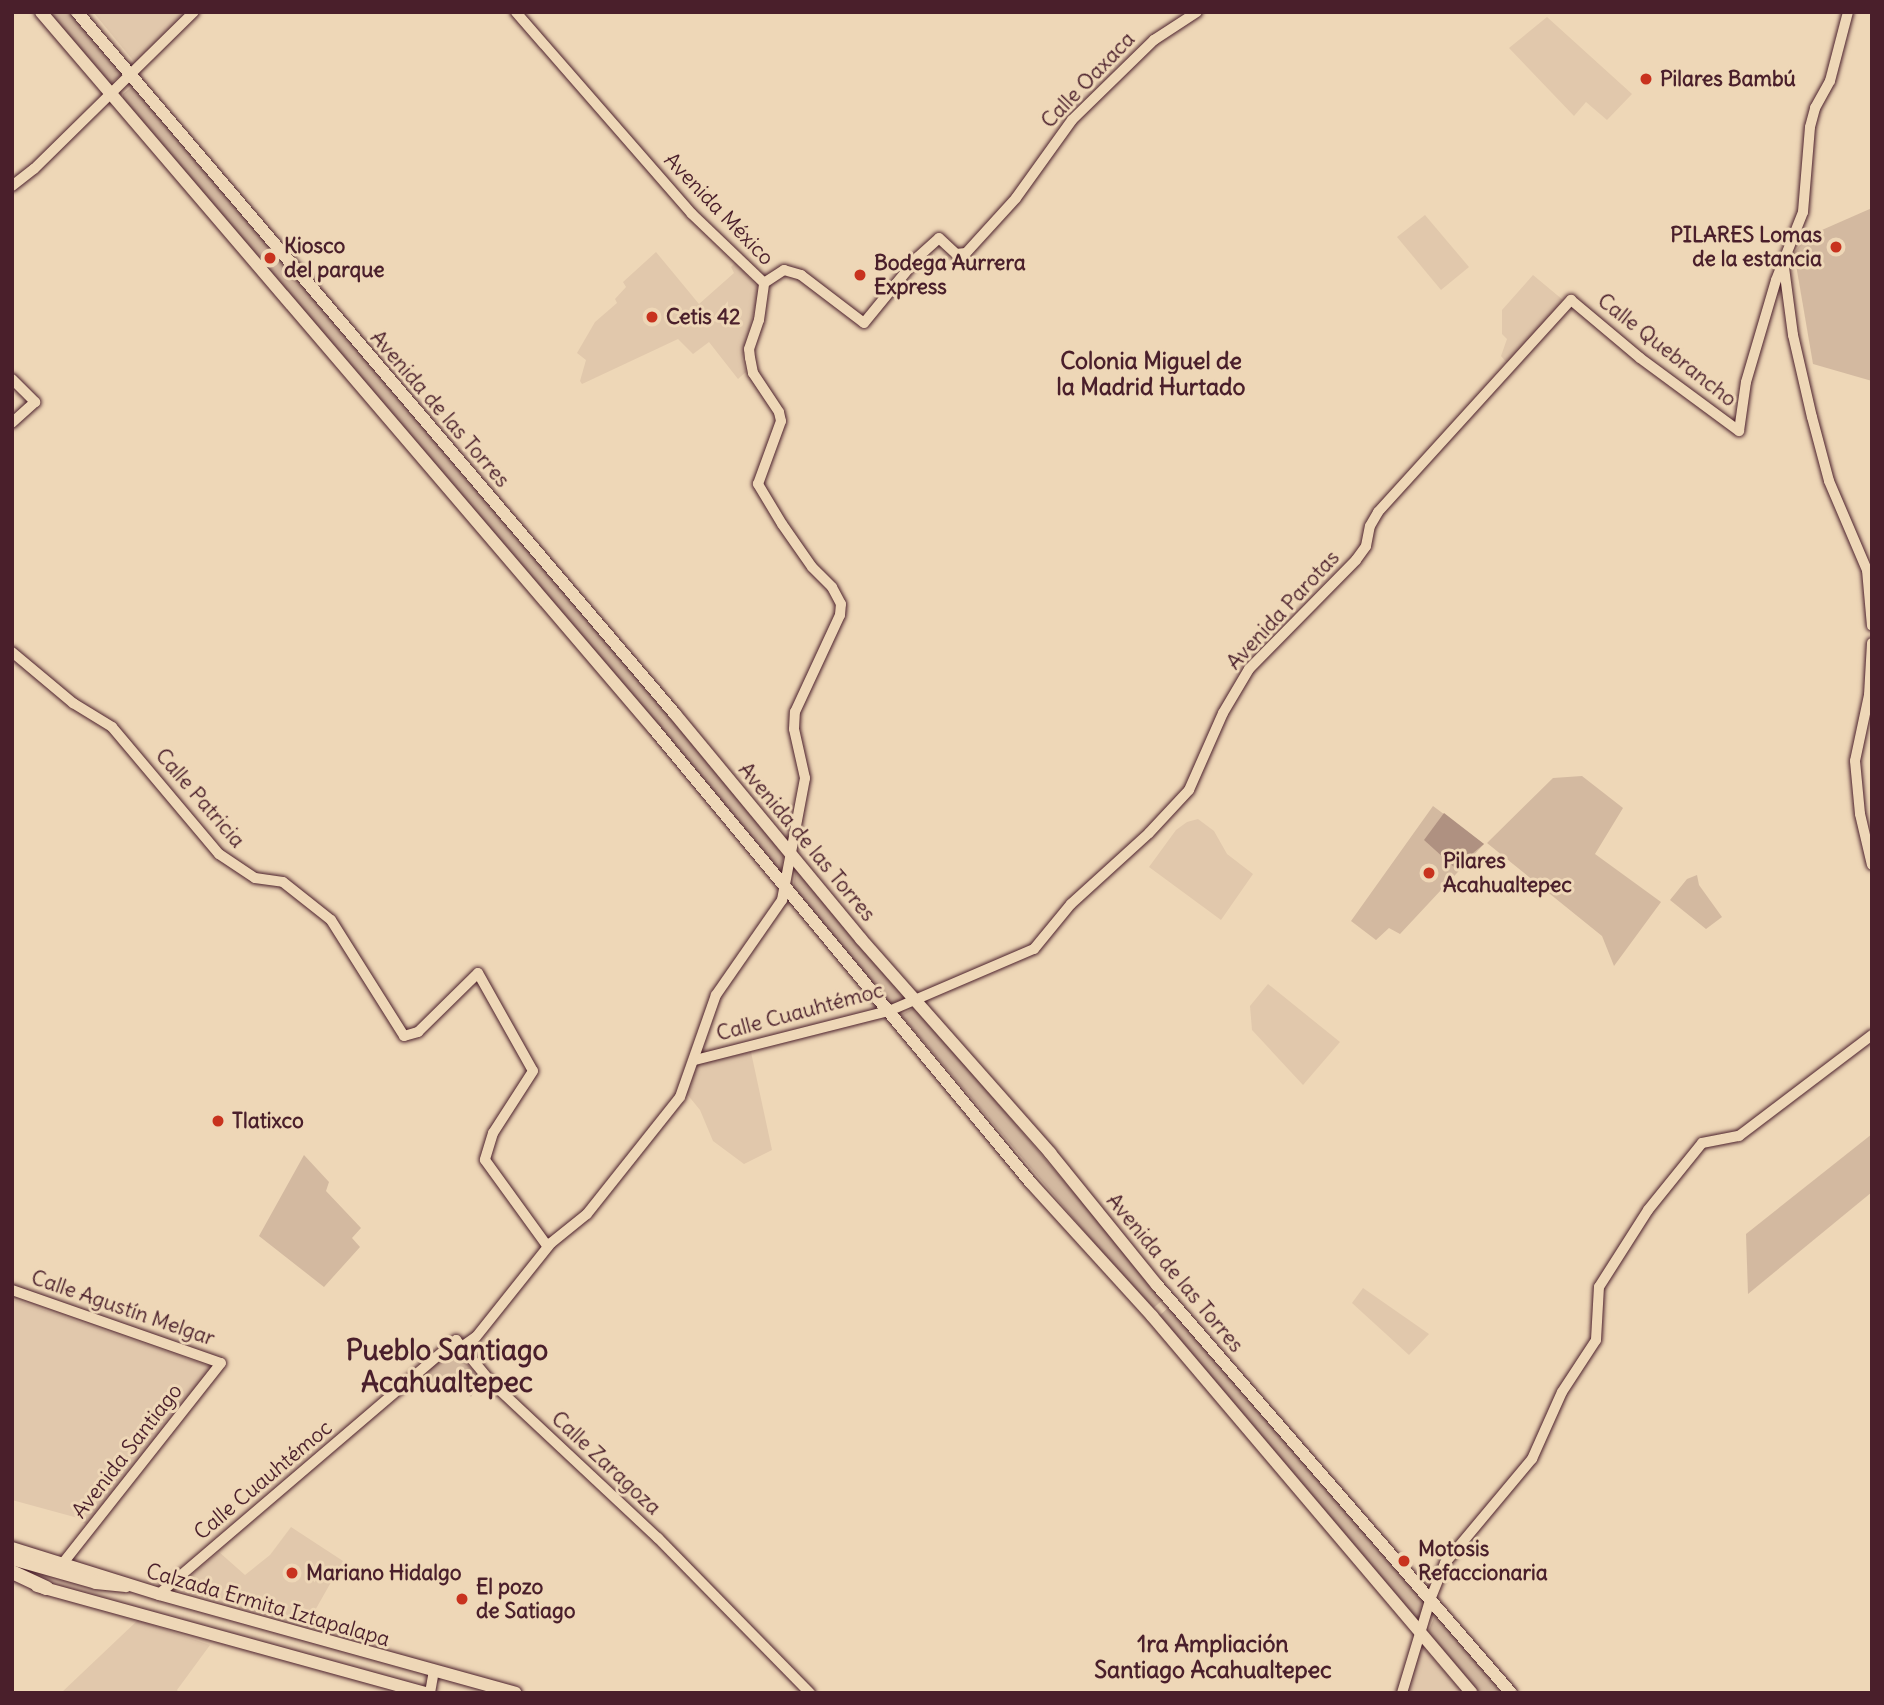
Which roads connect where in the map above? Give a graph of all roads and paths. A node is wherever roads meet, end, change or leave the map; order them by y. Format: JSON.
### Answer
{"nodes":[{"id":1,"x":41,"y":12,"type":"edge"},
{"id":2,"x":77,"y":12,"type":"edge"},
{"id":3,"x":194,"y":12,"type":"edge"},
{"id":4,"x":516,"y":12,"type":"edge"},
{"id":5,"x":1197,"y":12,"type":"edge"},
{"id":6,"x":1848,"y":12,"type":"edge"},
{"id":7,"x":130,"y":73,"type":"junction"},
{"id":8,"x":110,"y":92,"type":"junction"},
{"id":9,"x":12,"y":186,"type":"edge"},
{"id":10,"x":1783,"y":259,"type":"junction"},
{"id":11,"x":764,"y":283,"type":"junction"},
{"id":12,"x":1571,"y":300,"type":"joint"},
{"id":13,"x":12,"y":379,"type":"edge"},
{"id":14,"x":12,"y":423,"type":"edge"},
{"id":15,"x":1872,"y":626,"type":"edge"},
{"id":16,"x":1872,"y":643,"type":"edge"},
{"id":17,"x":12,"y":652,"type":"edge"},
{"id":18,"x":791,"y":854,"type":"junction"},
{"id":19,"x":1872,"y":865,"type":"edge"},
{"id":20,"x":785,"y":889,"type":"junction"},
{"id":21,"x":915,"y":999,"type":"junction"},
{"id":22,"x":889,"y":1012,"type":"junction"},
{"id":23,"x":1872,"y":1035,"type":"edge"},
{"id":24,"x":695,"y":1060,"type":"junction"},
{"id":25,"x":548,"y":1247,"type":"junction"},
{"id":26,"x":12,"y":1290,"type":"edge"},
{"id":27,"x":1170,"y":1300,"type":"junction"},
{"id":28,"x":1152,"y":1316,"type":"junction"},
{"id":29,"x":458,"y":1344,"type":"junction"},
{"id":30,"x":221,"y":1363,"type":"joint"},
{"id":31,"x":14,"y":1560,"type":"edge"},
{"id":32,"x":63,"y":1563,"type":"junction"},
{"id":33,"x":12,"y":1580,"type":"edge"},
{"id":34,"x":126,"y":1585,"type":"junction"},
{"id":35,"x":47,"y":1588,"type":"junction"},
{"id":36,"x":159,"y":1594,"type":"junction"},
{"id":37,"x":1430,"y":1600,"type":"junction"},
{"id":38,"x":1420,"y":1634,"type":"junction"},
{"id":39,"x":434,"y":1670,"type":"junction"},
{"id":40,"x":425,"y":1693,"type":"edge"},
{"id":41,"x":430,"y":1693,"type":"edge"},
{"id":42,"x":516,"y":1693,"type":"edge"},
{"id":43,"x":810,"y":1693,"type":"edge"},
{"id":44,"x":1402,"y":1693,"type":"edge"},
{"id":45,"x":1472,"y":1693,"type":"edge"},
{"id":46,"x":1511,"y":1693,"type":"edge"}],
"edges":[{"from":1,"to":8,"type":"main road"},
{"from":2,"to":7,"type":"main road","name":"Avenida de las Torres"},
{"from":3,"to":7,"type":"street"},
{"from":4,"to":11,"type":"street","name":"Avenida México"},
{"from":5,"to":11,"type":"street","name":"Calle Oaxaca"},
{"from":6,"to":10,"type":"street"},
{"from":7,"to":8,"type":"street"},
{"from":7,"to":18,"type":"main road","name":"Avenida de las Torres"},
{"from":8,"to":9,"type":"street"},
{"from":8,"to":20,"type":"main road"},
{"from":10,"to":12,"type":"street","name":"Calle Quebrancho"},
{"from":10,"to":15,"type":"street"},
{"from":11,"to":18,"type":"street","name":"Avenida México"},
{"from":12,"to":21,"type":"street","name":"Avenida Parotas"},
{"from":13,"to":14,"type":"street"},
{"from":16,"to":19,"type":"street"},
{"from":17,"to":25,"type":"street","name":"Calle Patricia"},
{"from":18,"to":20,"type":"street","name":"Avenida México"},
{"from":18,"to":21,"type":"main road","name":"Avenida de las Torres"},
{"from":20,"to":22,"type":"main road"},
{"from":20,"to":24,"type":"street","name":"Calle Cuauhtémoc"},
{"from":21,"to":22,"type":"street","name":"Calle Cuauhtémoc"},
{"from":21,"to":27,"type":"main road","name":"Avenida de las Torres"},
{"from":22,"to":24,"type":"street","name":"Calle Cuauhtémoc"},
{"from":22,"to":28,"type":"main road"},
{"from":23,"to":37,"type":"street"},
{"from":24,"to":25,"type":"street","name":"Calle Cuauhtémoc"},
{"from":25,"to":29,"type":"street","name":"Calle Cuauhtémoc"},
{"from":26,"to":30,"type":"street","name":"Calle Agustín Melgar"},
{"from":27,"to":28,"type":"main road"},
{"from":27,"to":37,"type":"main road","name":"Avenida de las Torres"},
{"from":28,"to":38,"type":"main road"},
{"from":29,"to":36,"type":"street","name":"Calle Cuauhtémoc"},
{"from":29,"to":43,"type":"street","name":"Calle Zaragoza"},
{"from":30,"to":32,"type":"street","name":"Avenida Santiago"},
{"from":31,"to":32,"type":"main road","name":"Calzada Ermita Iztapalapa"},
{"from":31,"to":34,"type":"highway"},
{"from":31,"to":35,"type":"highway"},
{"from":32,"to":34,"type":"main road","name":"Calzada Ermita Iztapalapa"},
{"from":33,"to":35,"type":"main road","name":"Calzada Ermita Iztapalapa"},
{"from":34,"to":36,"type":"main road","name":"Calzada Ermita Iztapalapa"},
{"from":35,"to":40,"type":"main road","name":"Calzada Ermita Iztapalapa"},
{"from":36,"to":39,"type":"main road","name":"Calzada Ermita Iztapalapa"},
{"from":37,"to":38,"type":"street"},
{"from":37,"to":46,"type":"main road","name":"Avenida de las Torres"},
{"from":38,"to":44,"type":"street"},
{"from":38,"to":45,"type":"main road"},
{"from":39,"to":41,"type":"street"},
{"from":39,"to":42,"type":"main road","name":"Calzada Ermita Iztapalapa"}]}
